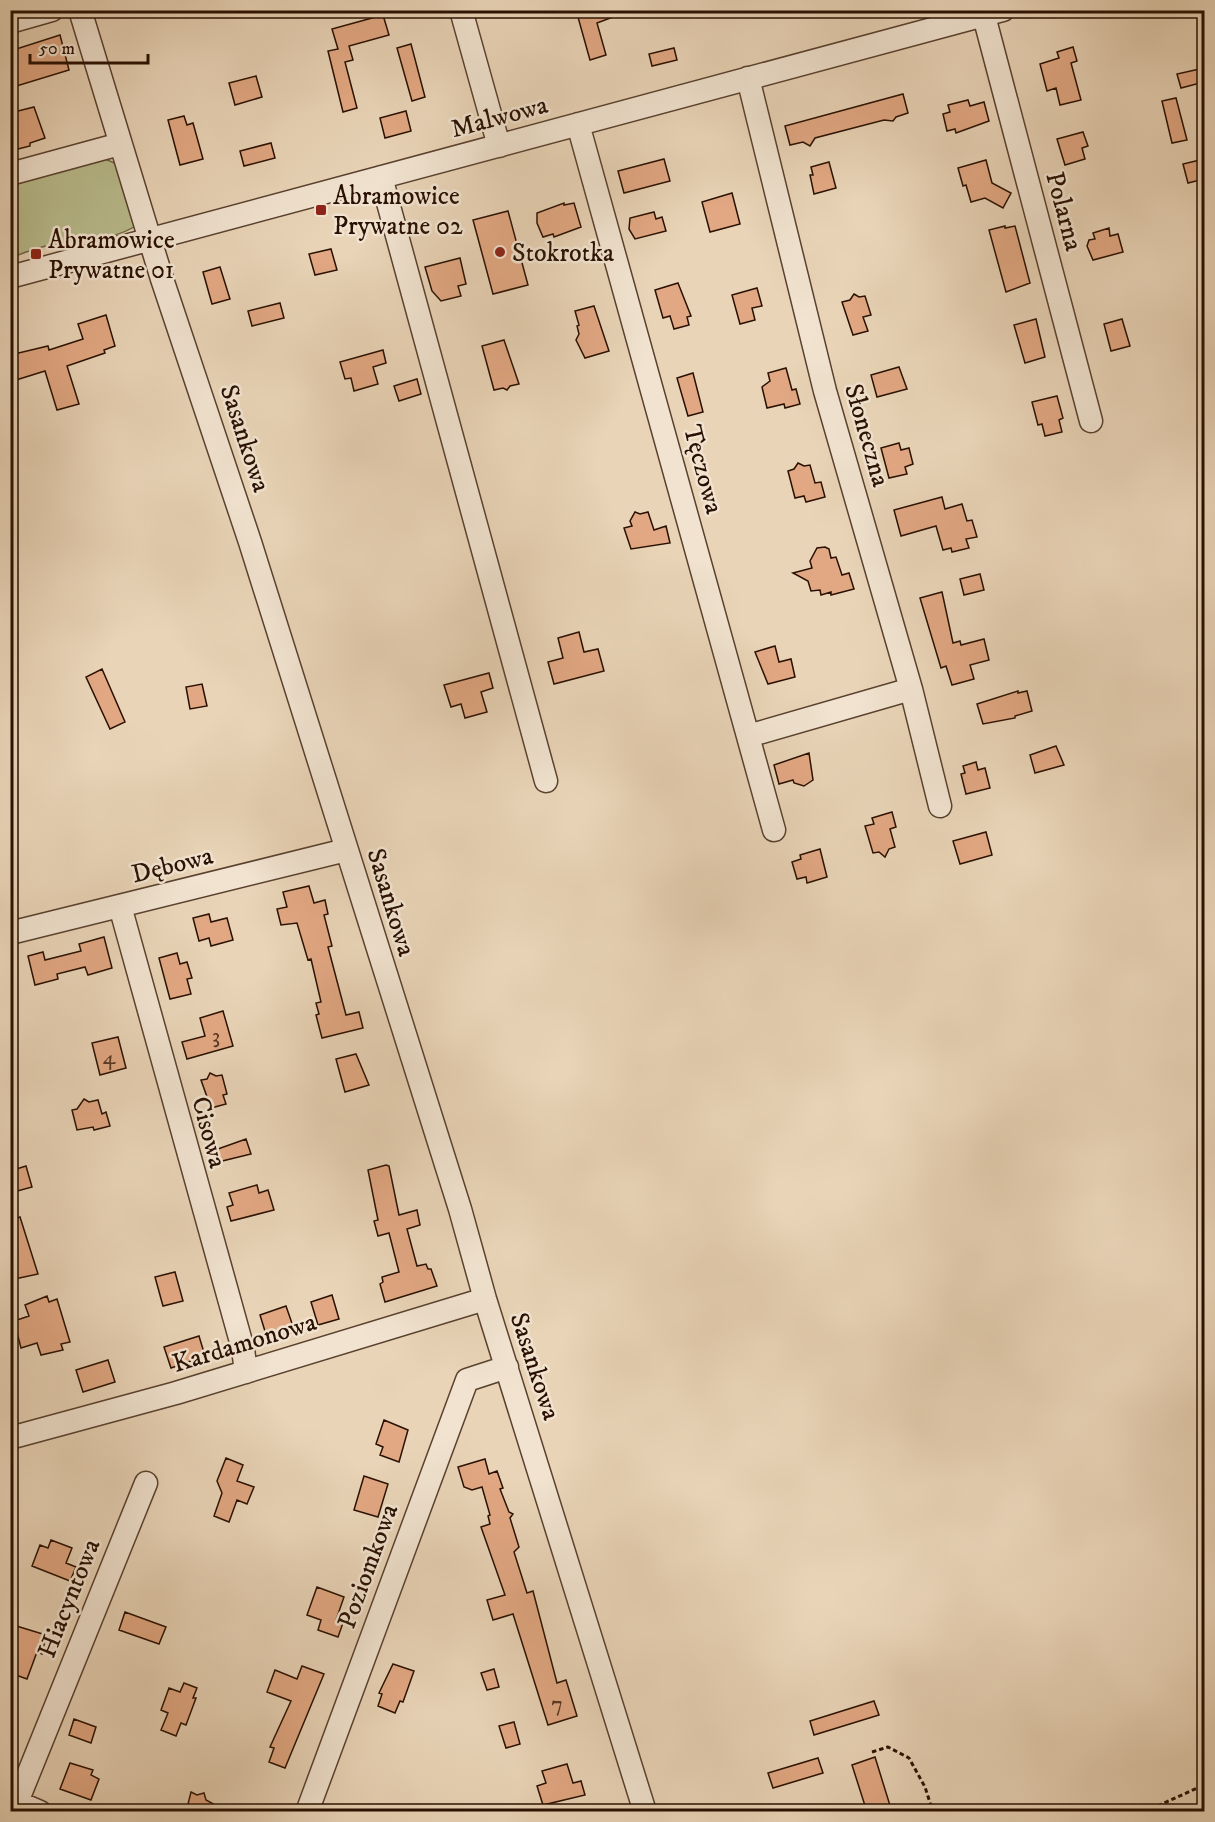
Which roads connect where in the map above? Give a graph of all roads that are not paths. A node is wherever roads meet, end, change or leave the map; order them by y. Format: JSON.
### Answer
{"nodes":[{"id":1,"x":52,"y":10,"type":"edge"},
{"id":2,"x":80,"y":10,"type":"edge"},
{"id":3,"x":461,"y":10,"type":"edge"},
{"id":4,"x":993,"y":13,"type":"edge"},
{"id":5,"x":10,"y":22,"type":"edge"},
{"id":6,"x":748,"y":78,"type":"junction"},
{"id":7,"x":578,"y":124,"type":"junction"},
{"id":8,"x":120,"y":144,"type":"junction"},
{"id":9,"x":499,"y":146,"type":"junction"},
{"id":10,"x":10,"y":174,"type":"edge"},
{"id":11,"x":381,"y":177,"type":"junction"},
{"id":12,"x":150,"y":240,"type":"junction"},
{"id":13,"x":10,"y":278,"type":"edge"},
{"id":14,"x":1091,"y":421,"type":"dead end"},
{"id":15,"x":911,"y":688,"type":"junction"},
{"id":16,"x":748,"y":736,"type":"junction"},
{"id":17,"x":546,"y":781,"type":"dead end"},
{"id":18,"x":940,"y":806,"type":"dead end"},
{"id":19,"x":774,"y":830,"type":"dead end"},
{"id":20,"x":346,"y":850,"type":"junction"},
{"id":21,"x":120,"y":906,"type":"junction"},
{"id":22,"x":10,"y":933,"type":"edge"},
{"id":23,"x":484,"y":1299,"type":"junction"},
{"id":24,"x":507,"y":1367,"type":"junction"},
{"id":25,"x":246,"y":1372,"type":"junction"},
{"id":26,"x":14,"y":1437,"type":"edge"},
{"id":27,"x":146,"y":1483,"type":"dead end"},
{"id":28,"x":26,"y":1806,"type":"edge"},
{"id":29,"x":307,"y":1812,"type":"edge"},
{"id":30,"x":645,"y":1812,"type":"edge"}],
"edges":[{"from":1,"to":5,"type":"street"},
{"from":2,"to":8,"type":"street","name":"Sasankowa"},
{"from":3,"to":9,"type":"street"},
{"from":4,"to":6,"type":"street","name":"Malwowa"},
{"from":4,"to":14,"type":"street","name":"Polarna"},
{"from":6,"to":7,"type":"street","name":"Malwowa"},
{"from":6,"to":15,"type":"street","name":"Słoneczna"},
{"from":7,"to":9,"type":"street","name":"Malwowa"},
{"from":7,"to":16,"type":"street","name":"Tęczowa"},
{"from":8,"to":10,"type":"street"},
{"from":8,"to":12,"type":"street","name":"Sasankowa"},
{"from":9,"to":11,"type":"street","name":"Malwowa"},
{"from":11,"to":12,"type":"street","name":"Malwowa"},
{"from":11,"to":17,"type":"street"},
{"from":12,"to":13,"type":"street","name":"Malwowa"},
{"from":12,"to":20,"type":"street","name":"Sasankowa"},
{"from":15,"to":16,"type":"street"},
{"from":15,"to":18,"type":"street","name":"Słoneczna"},
{"from":16,"to":19,"type":"street","name":"Tęczowa"},
{"from":20,"to":21,"type":"street","name":"Dębowa"},
{"from":20,"to":23,"type":"street","name":"Sasankowa"},
{"from":21,"to":22,"type":"street","name":"Dębowa"},
{"from":21,"to":25,"type":"street","name":"Cisowa"},
{"from":23,"to":24,"type":"street","name":"Sasankowa"},
{"from":23,"to":25,"type":"street","name":"Kardamonowa"},
{"from":24,"to":29,"type":"street","name":"Poziomkowa"},
{"from":24,"to":30,"type":"street","name":"Sasankowa"},
{"from":25,"to":26,"type":"street","name":"Kardamonowa"},
{"from":27,"to":28,"type":"street","name":"Hiacyntowa"}]}
